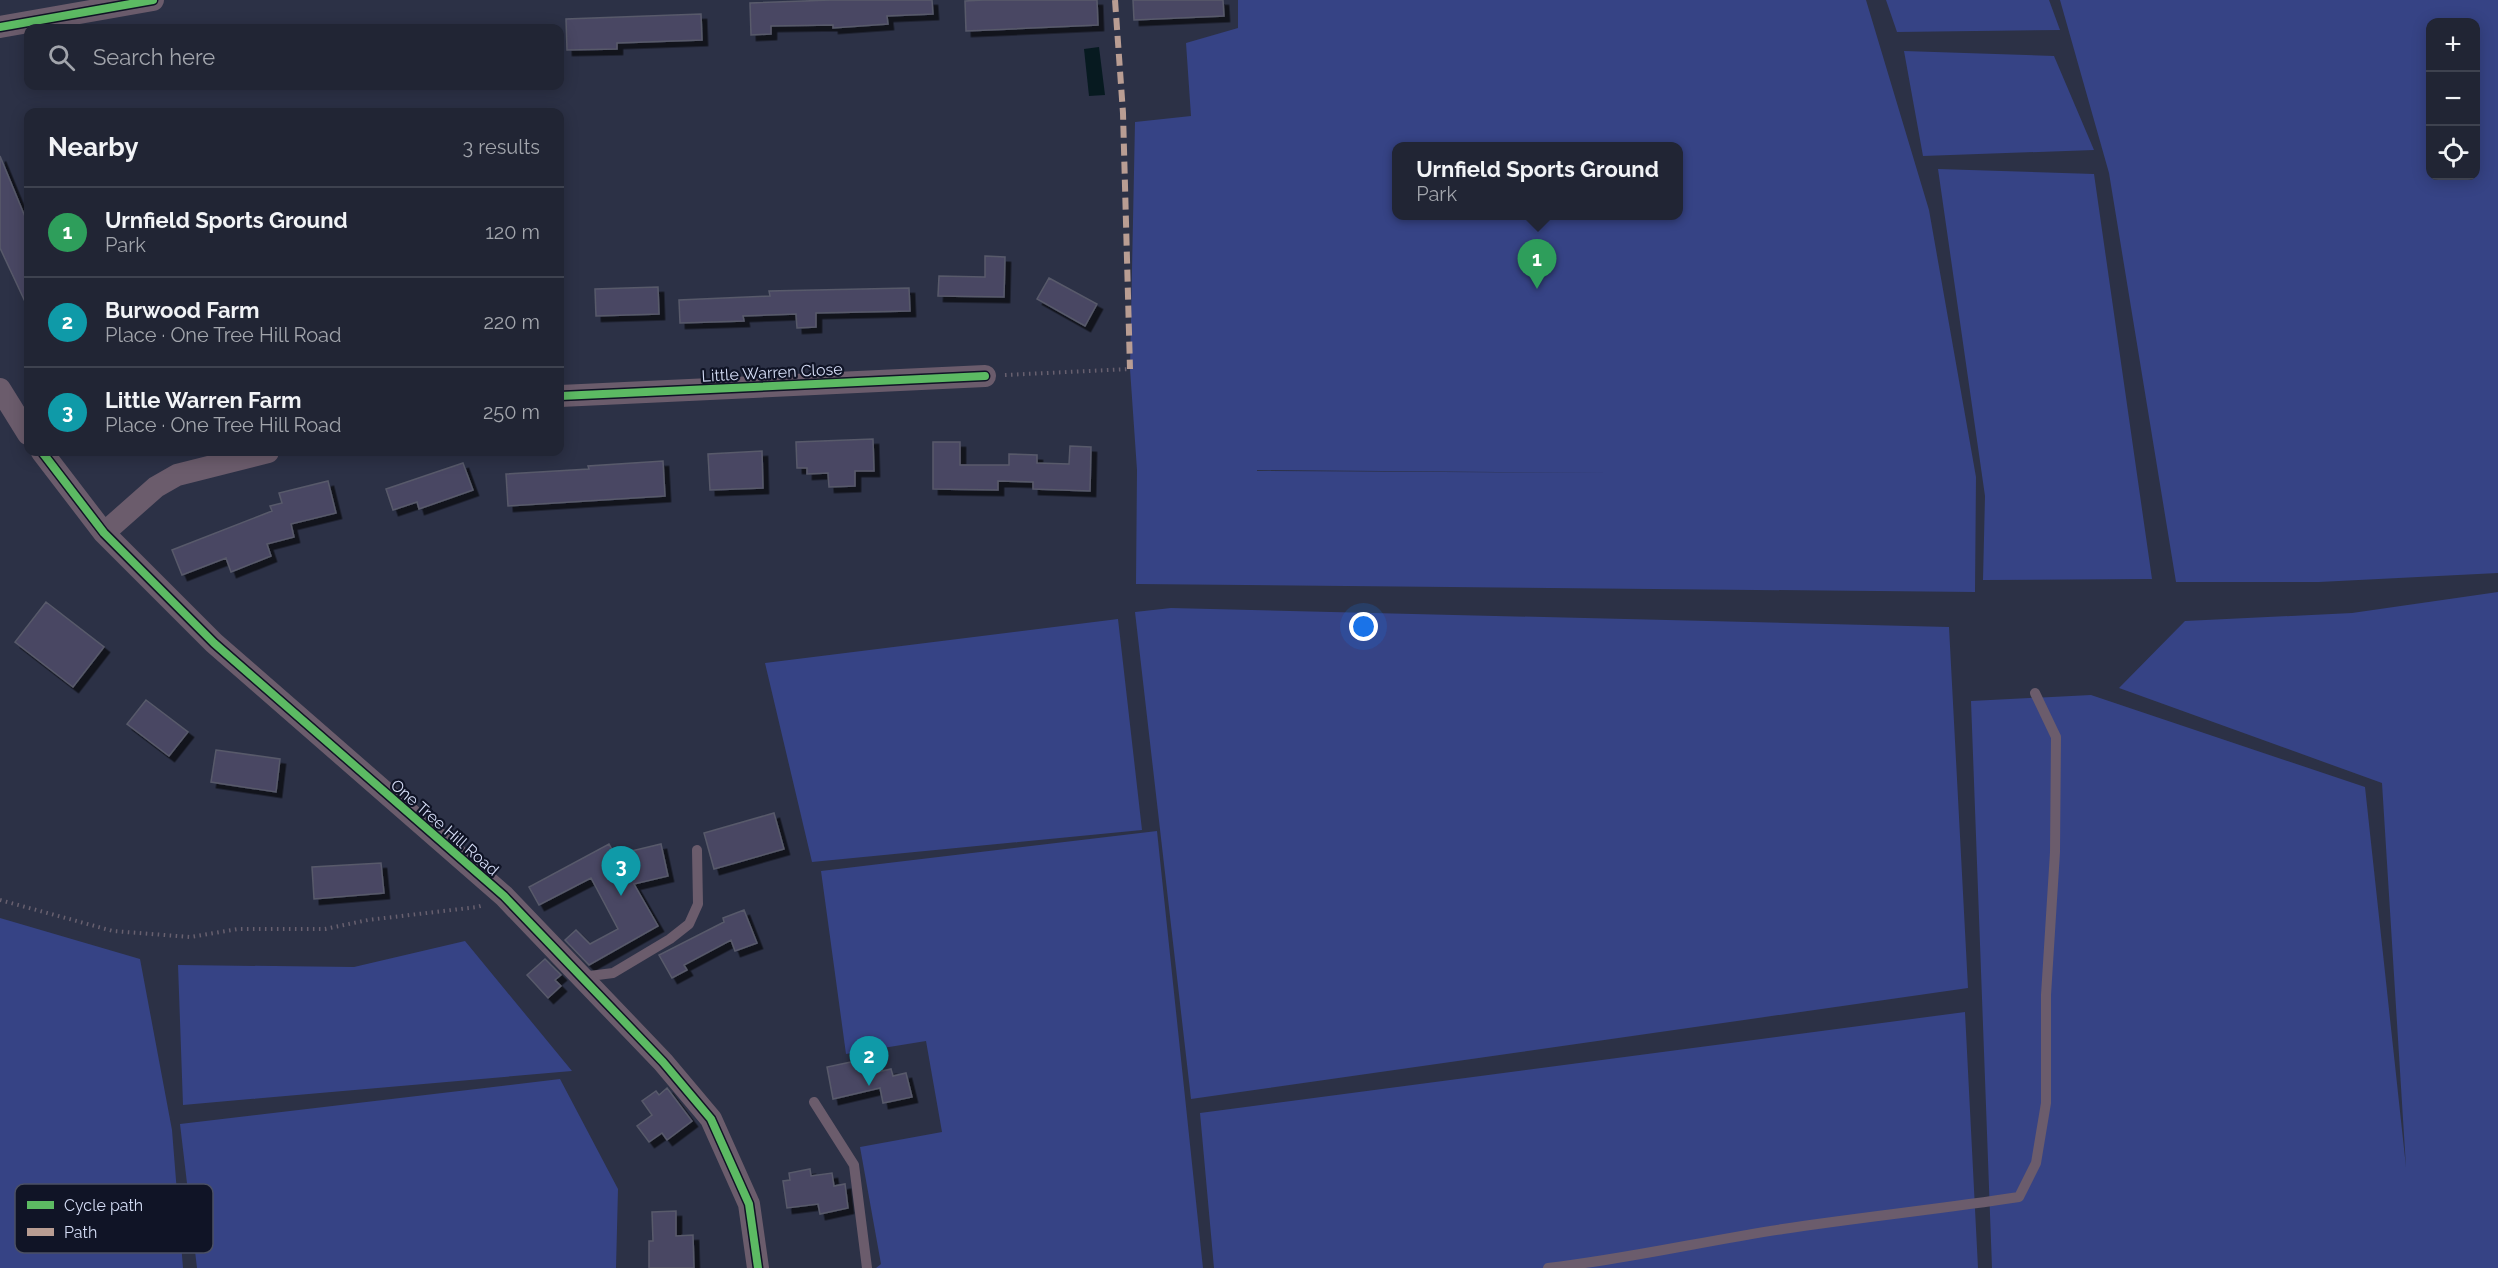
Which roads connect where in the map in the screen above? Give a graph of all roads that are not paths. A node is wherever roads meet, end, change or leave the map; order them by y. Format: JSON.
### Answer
{"nodes":[{"id":1,"x":153,"y":0,"type":"edge"},
{"id":2,"x":0,"y":27,"type":"edge"},
{"id":3,"x":985,"y":376,"type":"road end"},
{"id":4,"x":0,"y":389,"type":"edge"},
{"id":5,"x":564,"y":396,"type":"edge"},
{"id":6,"x":24,"y":428,"type":"edge"},
{"id":7,"x":45,"y":456,"type":"edge"},
{"id":8,"x":252,"y":456,"type":"edge"},
{"id":9,"x":104,"y":533,"type":"junction"},
{"id":10,"x":2035,"y":693,"type":"dead end"},
{"id":11,"x":697,"y":850,"type":"dead end"},
{"id":12,"x":582,"y":977,"type":"junction"},
{"id":13,"x":814,"y":1102,"type":"dead end"},
{"id":14,"x":758,"y":1268,"type":"edge"},
{"id":15,"x":867,"y":1268,"type":"edge"},
{"id":16,"x":1548,"y":1268,"type":"edge"}],
"edges":[{"from":1,"to":2,"type":"street"},
{"from":3,"to":5,"type":"street","name":"Little Warren Close"},
{"from":4,"to":6,"type":"street"},
{"from":7,"to":9,"type":"street","name":"One Tree Hill Road"},
{"from":8,"to":9,"type":"street"},
{"from":9,"to":12,"type":"street","name":"One Tree Hill Road"},
{"from":10,"to":16,"type":"lane"},
{"from":11,"to":12,"type":"lane"},
{"from":12,"to":14,"type":"street","name":"One Tree Hill Road"},
{"from":13,"to":15,"type":"lane"}]}
